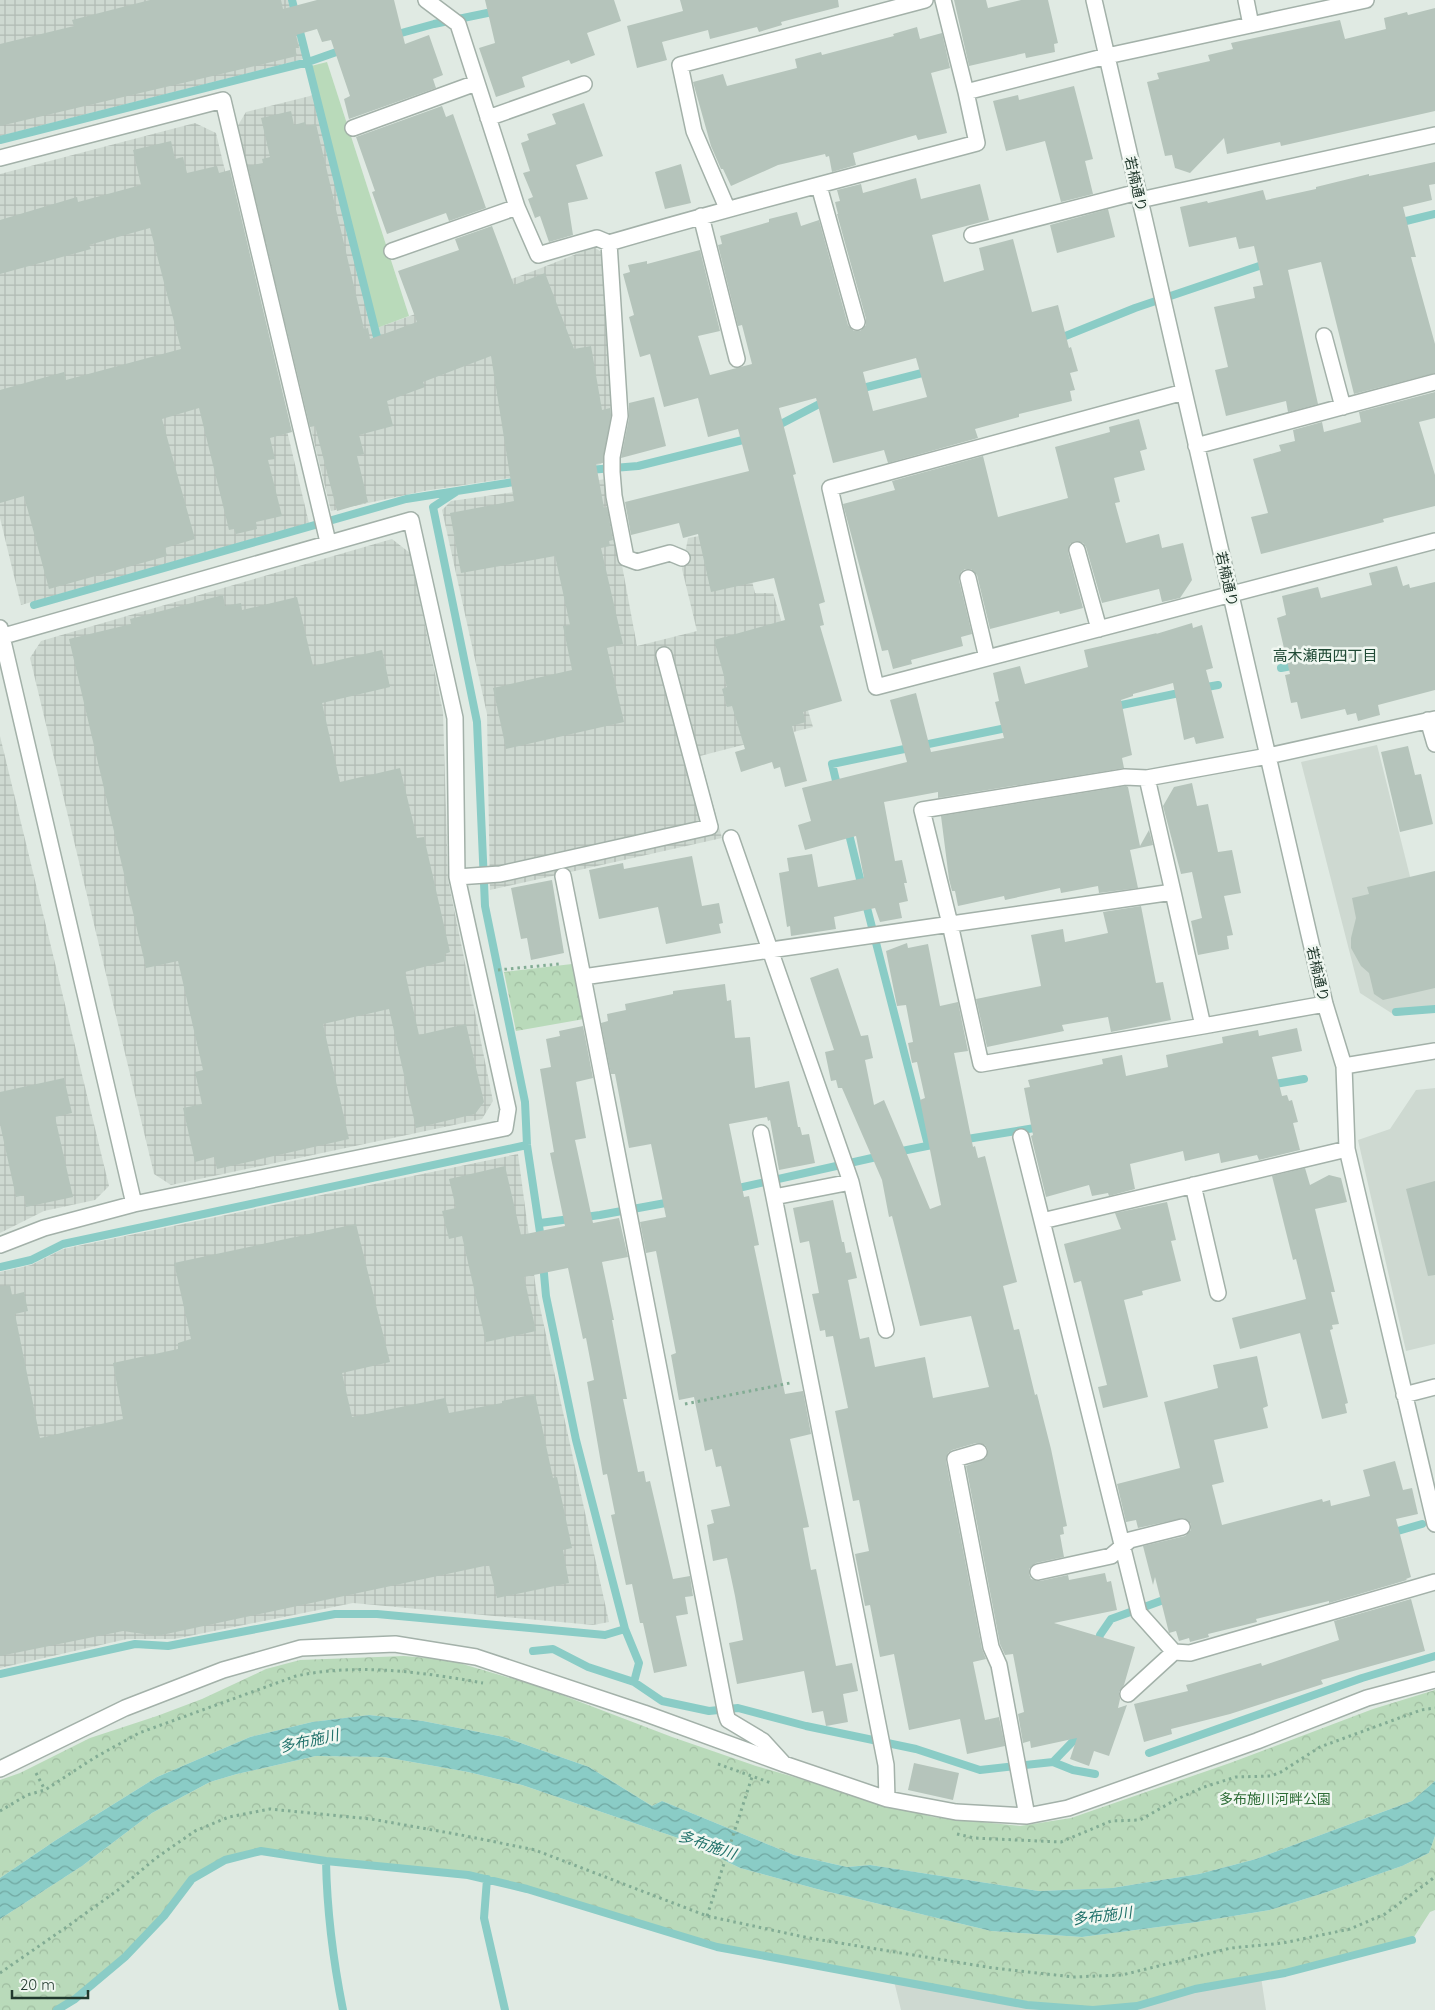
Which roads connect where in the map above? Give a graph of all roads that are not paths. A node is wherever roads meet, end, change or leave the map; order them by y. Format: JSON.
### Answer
{"nodes":[{"id":1,"x":426,"y":0,"type":"edge"},
{"id":2,"x":924,"y":0,"type":"edge"},
{"id":3,"x":943,"y":0,"type":"edge"},
{"id":4,"x":1094,"y":0,"type":"edge"},
{"id":5,"x":1246,"y":0,"type":"edge"},
{"id":6,"x":1366,"y":0,"type":"edge"},
{"id":7,"x":1251,"y":25,"type":"junction"},
{"id":8,"x":1107,"y":56,"type":"junction"},
{"id":9,"x":476,"y":84,"type":"junction"},
{"id":10,"x":584,"y":84,"type":"dead end"},
{"id":11,"x":966,"y":92,"type":"junction"},
{"id":12,"x":488,"y":118,"type":"junction"},
{"id":13,"x":354,"y":128,"type":"dead end"},
{"id":14,"x":1435,"y":135,"type":"edge"},
{"id":15,"x":0,"y":158,"type":"edge"},
{"id":16,"x":819,"y":186,"type":"junction"},
{"id":17,"x":1139,"y":196,"type":"junction"},
{"id":18,"x":516,"y":207,"type":"junction"},
{"id":19,"x":727,"y":208,"type":"junction"},
{"id":20,"x":701,"y":216,"type":"junction"},
{"id":21,"x":972,"y":235,"type":"dead end"},
{"id":22,"x":609,"y":243,"type":"junction"},
{"id":23,"x":392,"y":251,"type":"dead end"},
{"id":24,"x":857,"y":322,"type":"dead end"},
{"id":25,"x":1324,"y":336,"type":"dead end"},
{"id":26,"x":737,"y":359,"type":"dead end"},
{"id":27,"x":1435,"y":382,"type":"edge"},
{"id":28,"x":1184,"y":392,"type":"junction"},
{"id":29,"x":1342,"y":407,"type":"junction"},
{"id":30,"x":1196,"y":446,"type":"junction"},
{"id":31,"x":327,"y":538,"type":"junction"},
{"id":32,"x":1435,"y":541,"type":"edge"},
{"id":33,"x":1078,"y":550,"type":"dead end"},
{"id":34,"x":682,"y":558,"type":"dead end"},
{"id":35,"x":968,"y":578,"type":"dead end"},
{"id":36,"x":1230,"y":596,"type":"junction"},
{"id":37,"x":1099,"y":630,"type":"junction"},
{"id":38,"x":1,"y":633,"type":"edge"},
{"id":39,"x":664,"y":655,"type":"dead end"},
{"id":40,"x":987,"y":658,"type":"junction"},
{"id":41,"x":1432,"y":719,"type":"edge"},
{"id":42,"x":1435,"y":744,"type":"edge"},
{"id":43,"x":1268,"y":756,"type":"junction"},
{"id":44,"x":1147,"y":778,"type":"junction"},
{"id":45,"x":731,"y":838,"type":"dead end"},
{"id":46,"x":464,"y":876,"type":"junction"},
{"id":47,"x":563,"y":876,"type":"dead end"},
{"id":48,"x":1173,"y":892,"type":"junction"},
{"id":49,"x":950,"y":924,"type":"junction"},
{"id":50,"x":770,"y":951,"type":"junction"},
{"id":51,"x":581,"y":970,"type":"junction"},
{"id":52,"x":1325,"y":1004,"type":"junction"},
{"id":53,"x":1203,"y":1026,"type":"junction"},
{"id":54,"x":1435,"y":1051,"type":"edge"},
{"id":55,"x":1344,"y":1066,"type":"junction"},
{"id":56,"x":761,"y":1133,"type":"dead end"},
{"id":57,"x":1021,"y":1137,"type":"dead end"},
{"id":58,"x":1347,"y":1149,"type":"junction"},
{"id":59,"x":850,"y":1178,"type":"junction"},
{"id":60,"x":1193,"y":1186,"type":"junction"},
{"id":61,"x":772,"y":1187,"type":"junction"},
{"id":62,"x":134,"y":1204,"type":"junction"},
{"id":63,"x":1042,"y":1221,"type":"junction"},
{"id":64,"x":0,"y":1245,"type":"edge"},
{"id":65,"x":1218,"y":1293,"type":"dead end"},
{"id":66,"x":886,"y":1330,"type":"dead end"},
{"id":67,"x":1435,"y":1387,"type":"edge"},
{"id":68,"x":1404,"y":1395,"type":"junction"},
{"id":69,"x":979,"y":1452,"type":"dead end"},
{"id":70,"x":1435,"y":1524,"type":"edge"},
{"id":71,"x":1182,"y":1527,"type":"dead end"},
{"id":72,"x":1122,"y":1547,"type":"junction"},
{"id":73,"x":1038,"y":1572,"type":"dead end"},
{"id":74,"x":1435,"y":1582,"type":"edge"},
{"id":75,"x":1174,"y":1652,"type":"junction"},
{"id":76,"x":1435,"y":1680,"type":"edge"},
{"id":77,"x":1128,"y":1694,"type":"dead end"},
{"id":78,"x":784,"y":1764,"type":"junction"},
{"id":79,"x":0,"y":1769,"type":"edge"},
{"id":80,"x":887,"y":1798,"type":"junction"},
{"id":81,"x":1028,"y":1816,"type":"junction"}],
"edges":[{"from":1,"to":9,"type":"street"},
{"from":2,"to":19,"type":"street"},
{"from":3,"to":11,"type":"street"},
{"from":4,"to":8,"type":"street","name":"若楠通り"},
{"from":5,"to":7,"type":"street"},
{"from":6,"to":7,"type":"street"},
{"from":7,"to":8,"type":"street"},
{"from":8,"to":11,"type":"street"},
{"from":8,"to":17,"type":"street","name":"若楠通り"},
{"from":9,"to":12,"type":"street"},
{"from":9,"to":13,"type":"street"},
{"from":10,"to":12,"type":"street"},
{"from":11,"to":16,"type":"street"},
{"from":12,"to":18,"type":"street"},
{"from":14,"to":17,"type":"street"},
{"from":15,"to":31,"type":"street"},
{"from":16,"to":19,"type":"street"},
{"from":16,"to":24,"type":"street"},
{"from":17,"to":21,"type":"street"},
{"from":17,"to":28,"type":"street","name":"若楠通り"},
{"from":18,"to":22,"type":"street"},
{"from":18,"to":23,"type":"street"},
{"from":19,"to":20,"type":"street"},
{"from":20,"to":22,"type":"street"},
{"from":20,"to":26,"type":"street"},
{"from":22,"to":34,"type":"street"},
{"from":25,"to":29,"type":"street"},
{"from":27,"to":29,"type":"street"},
{"from":28,"to":30,"type":"street","name":"若楠通り"},
{"from":28,"to":40,"type":"street"},
{"from":29,"to":30,"type":"street"},
{"from":30,"to":36,"type":"street","name":"若楠通り"},
{"from":31,"to":38,"type":"street"},
{"from":31,"to":46,"type":"street"},
{"from":32,"to":36,"type":"street"},
{"from":33,"to":37,"type":"street"},
{"from":35,"to":40,"type":"street"},
{"from":36,"to":37,"type":"street"},
{"from":36,"to":43,"type":"street","name":"若楠通り"},
{"from":37,"to":40,"type":"street"},
{"from":38,"to":62,"type":"street"},
{"from":39,"to":46,"type":"street"},
{"from":41,"to":42,"type":"street"},
{"from":41,"to":43,"type":"street"},
{"from":43,"to":44,"type":"street"},
{"from":43,"to":52,"type":"street","name":"若楠通り"},
{"from":44,"to":48,"type":"street"},
{"from":44,"to":49,"type":"street"},
{"from":45,"to":50,"type":"street"},
{"from":46,"to":62,"type":"street"},
{"from":47,"to":51,"type":"street"},
{"from":48,"to":49,"type":"street"},
{"from":48,"to":53,"type":"street"},
{"from":49,"to":50,"type":"street"},
{"from":49,"to":53,"type":"street"},
{"from":50,"to":51,"type":"street"},
{"from":50,"to":59,"type":"street"},
{"from":51,"to":78,"type":"street"},
{"from":52,"to":53,"type":"street"},
{"from":52,"to":55,"type":"street","name":"若楠通り"},
{"from":54,"to":55,"type":"street"},
{"from":55,"to":58,"type":"street","name":"若楠通り"},
{"from":56,"to":61,"type":"street"},
{"from":57,"to":63,"type":"street"},
{"from":58,"to":60,"type":"street"},
{"from":58,"to":68,"type":"street","name":"若楠通り"},
{"from":59,"to":61,"type":"street"},
{"from":59,"to":66,"type":"street"},
{"from":60,"to":63,"type":"street"},
{"from":60,"to":65,"type":"street"},
{"from":61,"to":80,"type":"street"},
{"from":62,"to":64,"type":"street"},
{"from":63,"to":72,"type":"street"},
{"from":67,"to":68,"type":"street"},
{"from":68,"to":70,"type":"street","name":"若楠通り"},
{"from":69,"to":81,"type":"street"},
{"from":71,"to":72,"type":"street"},
{"from":72,"to":73,"type":"street"},
{"from":72,"to":75,"type":"street"},
{"from":74,"to":75,"type":"street"},
{"from":75,"to":77,"type":"street"},
{"from":76,"to":81,"type":"street"},
{"from":78,"to":79,"type":"street"},
{"from":78,"to":80,"type":"street"},
{"from":80,"to":81,"type":"street"}]}
